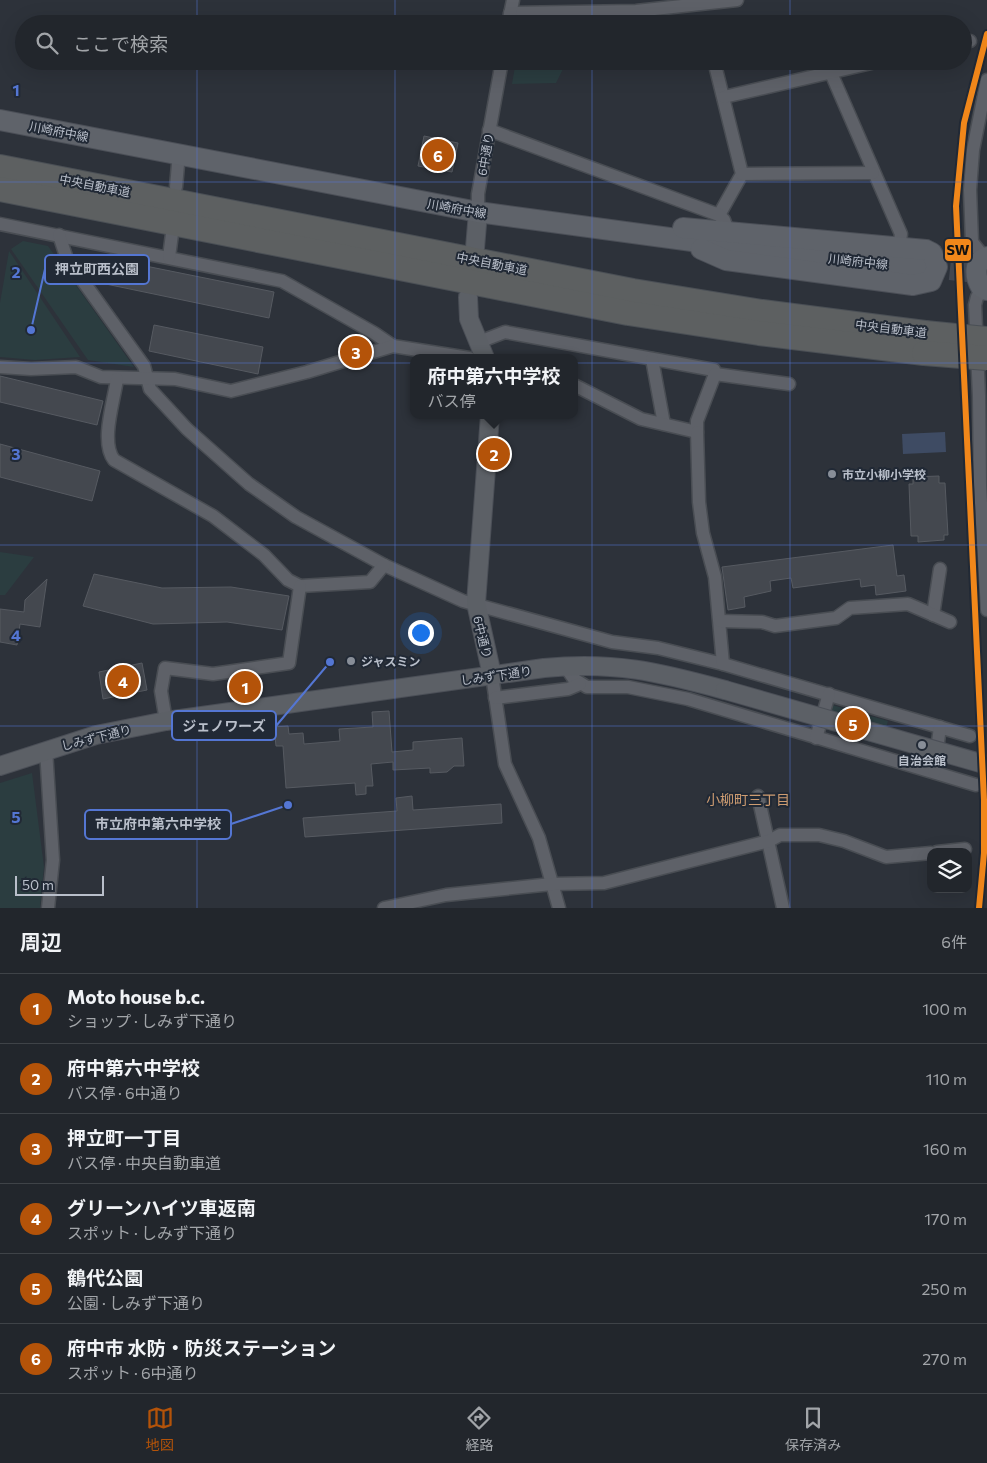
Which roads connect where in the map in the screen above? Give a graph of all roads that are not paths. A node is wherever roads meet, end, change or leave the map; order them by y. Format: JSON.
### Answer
{"nodes":[{"id":1,"x":513,"y":0,"type":"edge"},
{"id":2,"x":737,"y":0,"type":"edge"},
{"id":3,"x":510,"y":15,"type":"edge"},
{"id":4,"x":563,"y":15,"type":"edge"},
{"id":5,"x":500,"y":70,"type":"edge"},
{"id":6,"x":716,"y":70,"type":"edge"},
{"id":7,"x":820,"y":70,"type":"edge"},
{"id":8,"x":832,"y":70,"type":"edge"},
{"id":9,"x":987,"y":80,"type":"edge"},
{"id":10,"x":724,"y":97,"type":"junction"},
{"id":11,"x":0,"y":120,"type":"edge"},
{"id":12,"x":490,"y":130,"type":"junction"},
{"id":13,"x":180,"y":153,"type":"junction"},
{"id":14,"x":873,"y":173,"type":"junction"},
{"id":15,"x":742,"y":174,"type":"junction"},
{"id":16,"x":6,"y":179,"type":"edge"},
{"id":17,"x":176,"y":187,"type":"dead end"},
{"id":18,"x":478,"y":212,"type":"junction"},
{"id":19,"x":723,"y":223,"type":"junction"},
{"id":20,"x":0,"y":224,"type":"edge"},
{"id":21,"x":621,"y":232,"type":"junction"},
{"id":22,"x":172,"y":234,"type":"dead end"},
{"id":23,"x":59,"y":235,"type":"junction"},
{"id":24,"x":678,"y":240,"type":"junction"},
{"id":25,"x":900,"y":247,"type":"junction"},
{"id":26,"x":475,"y":248,"type":"dead end"},
{"id":27,"x":985,"y":257,"type":"edge"},
{"id":28,"x":169,"y":258,"type":"junction"},
{"id":29,"x":918,"y":267,"type":"tunnel mouth"},
{"id":30,"x":986,"y":289,"type":"edge"},
{"id":31,"x":468,"y":297,"type":"dead end"},
{"id":32,"x":987,"y":339,"type":"edge"},
{"id":33,"x":924,"y":343,"type":"junction"},
{"id":34,"x":393,"y":346,"type":"junction"},
{"id":35,"x":482,"y":350,"type":"edge"},
{"id":36,"x":444,"y":354,"type":"edge"},
{"id":37,"x":987,"y":358,"type":"edge"},
{"id":38,"x":652,"y":359,"type":"junction"},
{"id":39,"x":0,"y":367,"type":"edge"},
{"id":40,"x":716,"y":374,"type":"junction"},
{"id":41,"x":146,"y":378,"type":"junction"},
{"id":42,"x":117,"y":379,"type":"junction"},
{"id":43,"x":789,"y":384,"type":"dead end"},
{"id":44,"x":578,"y":387,"type":"edge"},
{"id":45,"x":983,"y":396,"type":"edge"},
{"id":46,"x":490,"y":419,"type":"edge"},
{"id":47,"x":664,"y":424,"type":"junction"},
{"id":48,"x":697,"y":432,"type":"junction"},
{"id":49,"x":983,"y":436,"type":"edge"},
{"id":50,"x":384,"y":565,"type":"junction"},
{"id":51,"x":940,"y":569,"type":"dead end"},
{"id":52,"x":300,"y":586,"type":"junction"},
{"id":53,"x":476,"y":603,"type":"junction"},
{"id":54,"x":987,"y":610,"type":"edge"},
{"id":55,"x":933,"y":615,"type":"junction"},
{"id":56,"x":720,"y":621,"type":"junction"},
{"id":57,"x":950,"y":622,"type":"dead end"},
{"id":58,"x":723,"y":664,"type":"junction"},
{"id":59,"x":565,"y":666,"type":"junction"},
{"id":60,"x":492,"y":675,"type":"junction"},
{"id":61,"x":580,"y":684,"type":"junction"},
{"id":62,"x":829,"y":694,"type":"junction"},
{"id":63,"x":495,"y":698,"type":"junction"},
{"id":64,"x":166,"y":721,"type":"junction"},
{"id":65,"x":940,"y":727,"type":"junction"},
{"id":66,"x":970,"y":736,"type":"dead end"},
{"id":67,"x":816,"y":738,"type":"junction"},
{"id":68,"x":46,"y":750,"type":"junction"},
{"id":69,"x":987,"y":765,"type":"edge"},
{"id":70,"x":0,"y":766,"type":"edge"},
{"id":71,"x":934,"y":772,"type":"junction"},
{"id":72,"x":976,"y":785,"type":"dead end"},
{"id":73,"x":758,"y":796,"type":"dead end"},
{"id":74,"x":769,"y":841,"type":"junction"},
{"id":75,"x":927,"y":852,"type":"edge"},
{"id":76,"x":552,"y":884,"type":"junction"},
{"id":77,"x":48,"y":908,"type":"edge"},
{"id":78,"x":384,"y":908,"type":"edge"},
{"id":79,"x":559,"y":908,"type":"edge"},
{"id":80,"x":783,"y":908,"type":"edge"}],
"edges":[{"from":1,"to":3,"type":"street"},
{"from":2,"to":4,"type":"street"},
{"from":5,"to":12,"type":"street","name":"6中通り"},
{"from":6,"to":10,"type":"street"},
{"from":7,"to":10,"type":"street"},
{"from":8,"to":14,"type":"street"},
{"from":9,"to":27,"type":"street"},
{"from":10,"to":15,"type":"street"},
{"from":11,"to":13,"type":"main road","name":"川崎府中線"},
{"from":12,"to":18,"type":"street","name":"6中通り"},
{"from":12,"to":19,"type":"street"},
{"from":13,"to":17,"type":"street"},
{"from":13,"to":18,"type":"main road","name":"川崎府中線"},
{"from":14,"to":15,"type":"street"},
{"from":14,"to":25,"type":"street"},
{"from":15,"to":19,"type":"street"},
{"from":16,"to":33,"type":"highway","name":"中央自動車道"},
{"from":18,"to":21,"type":"main road","name":"川崎府中線"},
{"from":18,"to":26,"type":"street","name":"6中通り"},
{"from":19,"to":21,"type":"main road"},
{"from":19,"to":25,"type":"main road"},
{"from":20,"to":23,"type":"street"},
{"from":21,"to":24,"type":"main road","name":"川崎府中線"},
{"from":22,"to":28,"type":"street"},
{"from":23,"to":28,"type":"street"},
{"from":23,"to":41,"type":"street"},
{"from":24,"to":25,"type":"main road"},
{"from":24,"to":29,"type":"main road","name":"川崎府中線"},
{"from":27,"to":30,"type":"main road"},
{"from":28,"to":34,"type":"street"},
{"from":30,"to":45,"type":"street"},
{"from":31,"to":35,"type":"street"},
{"from":32,"to":33,"type":"highway","name":"中央自動車道","bridge":true},
{"from":33,"to":37,"type":"highway","name":"中央自動車道","bridge":true},
{"from":34,"to":36,"type":"street"},
{"from":34,"to":41,"type":"street"},
{"from":35,"to":38,"type":"street"},
{"from":38,"to":40,"type":"street"},
{"from":38,"to":47,"type":"street"},
{"from":39,"to":42,"type":"street"},
{"from":40,"to":43,"type":"street"},
{"from":40,"to":48,"type":"street"},
{"from":41,"to":42,"type":"street"},
{"from":41,"to":50,"type":"street"},
{"from":42,"to":52,"type":"street"},
{"from":44,"to":47,"type":"street"},
{"from":45,"to":49,"type":"street"},
{"from":46,"to":53,"type":"street","name":"6中通り"},
{"from":47,"to":48,"type":"street"},
{"from":48,"to":56,"type":"street"},
{"from":49,"to":54,"type":"street"},
{"from":50,"to":52,"type":"street"},
{"from":50,"to":53,"type":"street"},
{"from":51,"to":55,"type":"street"},
{"from":52,"to":64,"type":"street"},
{"from":53,"to":58,"type":"street"},
{"from":53,"to":60,"type":"street","name":"6中通り"},
{"from":55,"to":56,"type":"street"},
{"from":55,"to":57,"type":"street"},
{"from":56,"to":58,"type":"street"},
{"from":58,"to":62,"type":"street"},
{"from":59,"to":60,"type":"street","name":"しみず下通り"},
{"from":59,"to":61,"type":"street"},
{"from":59,"to":69,"type":"street","name":"しみず下通り","bridge":true},
{"from":60,"to":63,"type":"street","name":"6中通り"},
{"from":60,"to":64,"type":"street","name":"しみず下通り"},
{"from":61,"to":63,"type":"street"},
{"from":61,"to":67,"type":"street"},
{"from":62,"to":65,"type":"street"},
{"from":62,"to":67,"type":"street"},
{"from":63,"to":76,"type":"street","name":"6中通り"},
{"from":64,"to":68,"type":"street","name":"しみず下通り"},
{"from":65,"to":66,"type":"street"},
{"from":65,"to":71,"type":"street"},
{"from":67,"to":71,"type":"street"},
{"from":68,"to":70,"type":"street","name":"しみず下通り"},
{"from":68,"to":77,"type":"street"},
{"from":71,"to":72,"type":"street"},
{"from":73,"to":74,"type":"street"},
{"from":74,"to":75,"type":"street"},
{"from":74,"to":76,"type":"street"},
{"from":74,"to":80,"type":"street"},
{"from":76,"to":78,"type":"street"},
{"from":76,"to":79,"type":"street","name":"6中通り"}]}
